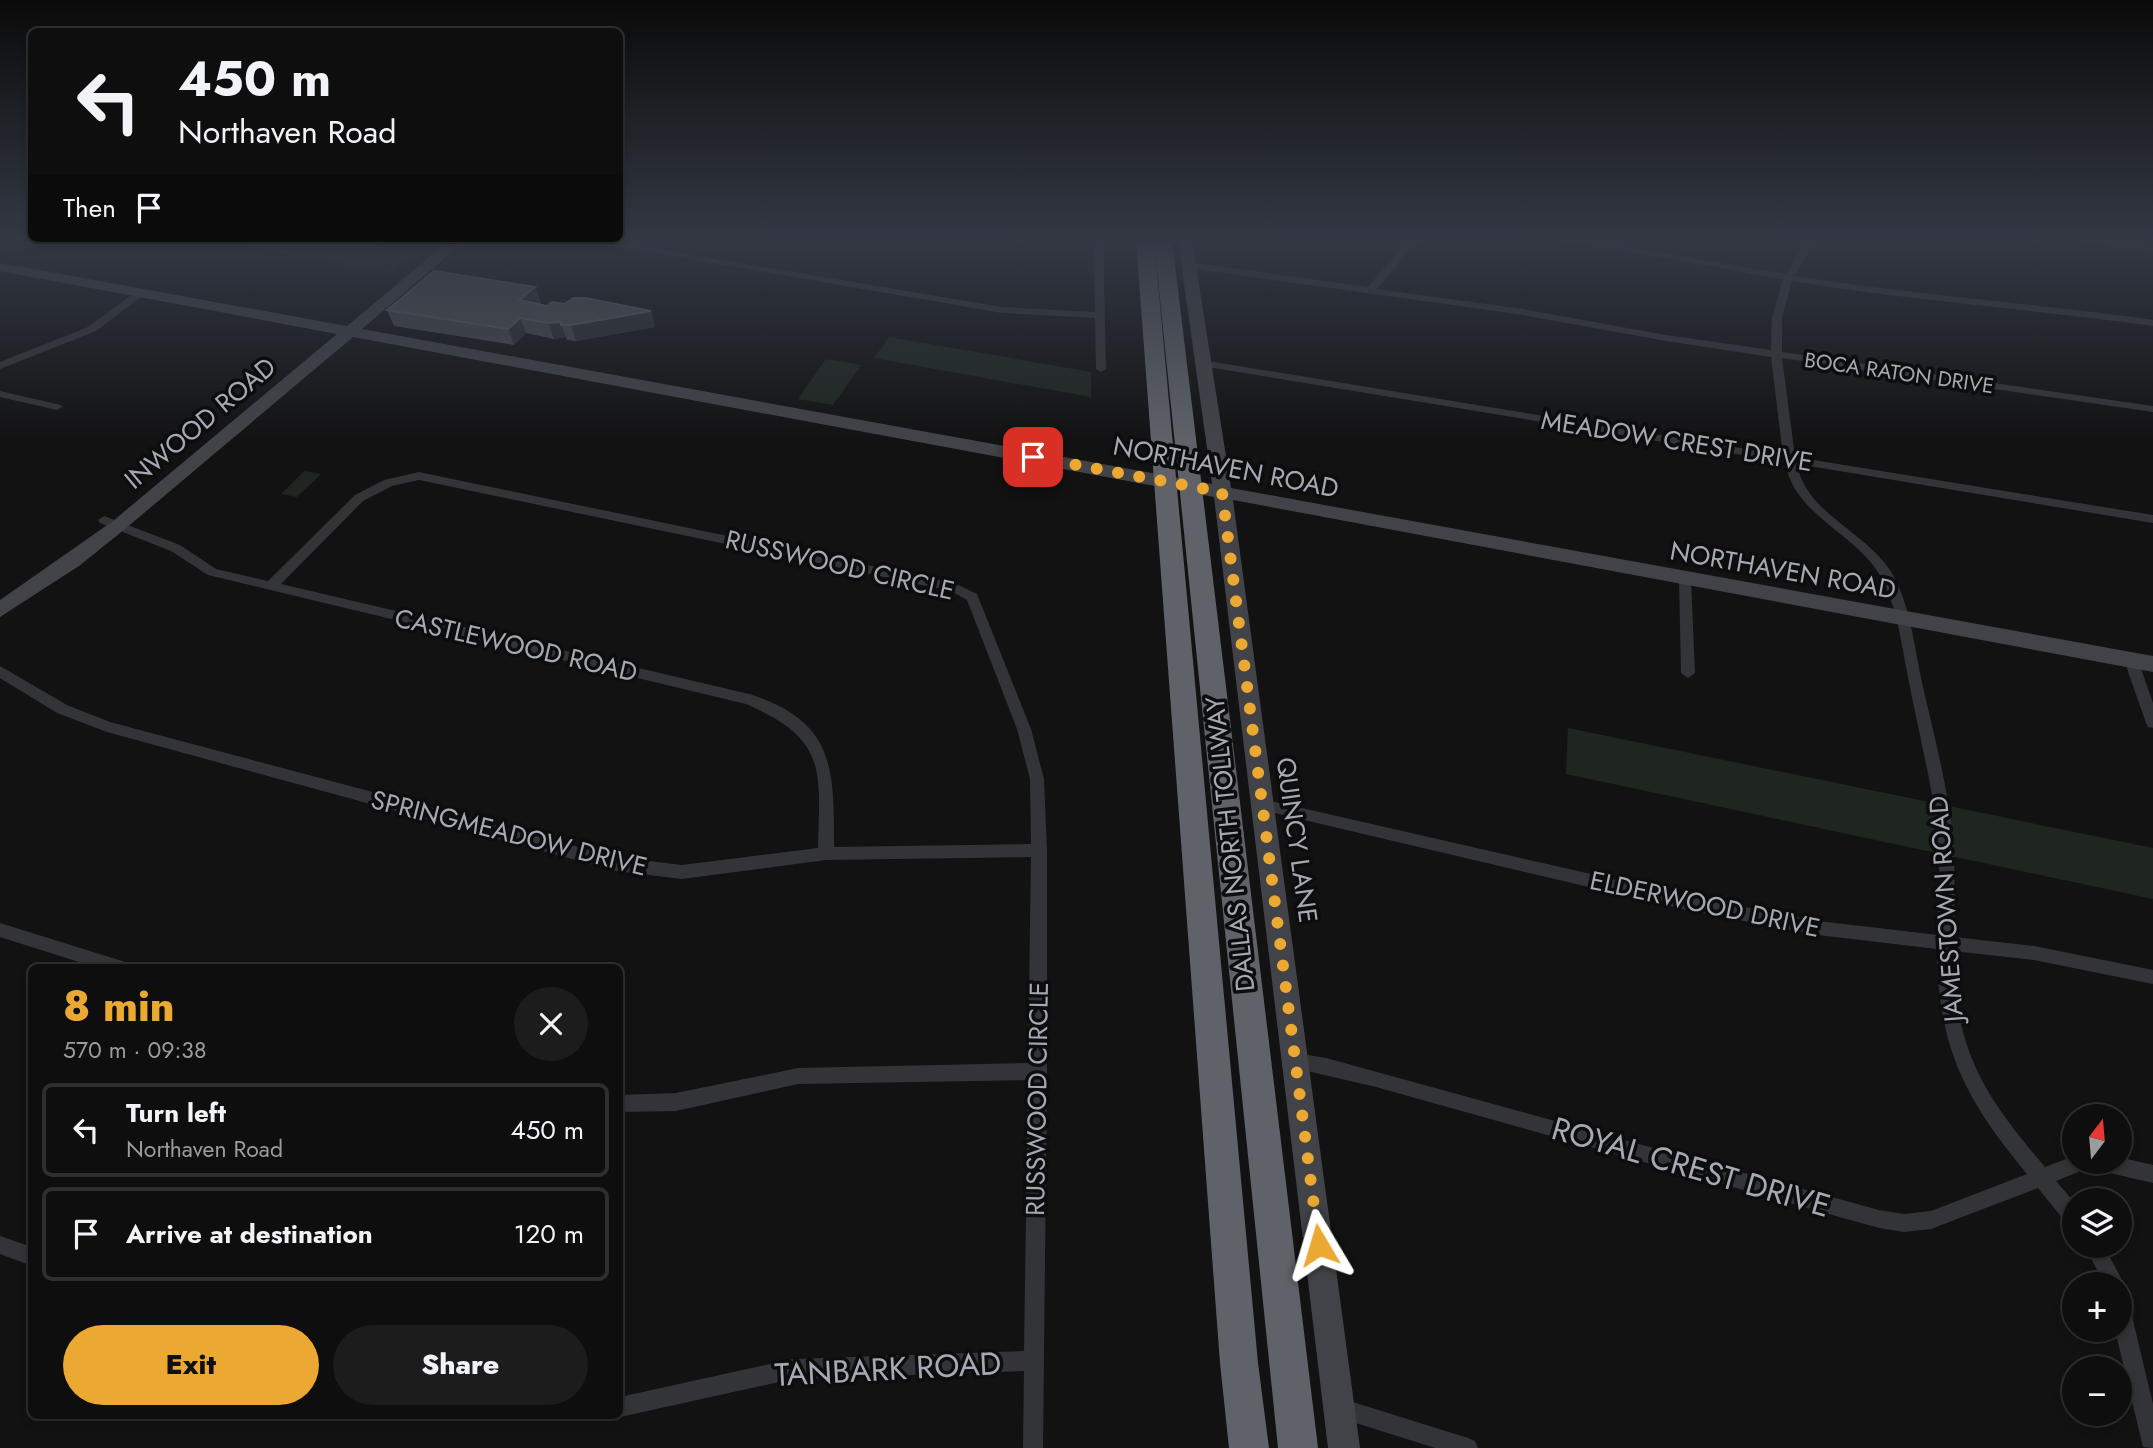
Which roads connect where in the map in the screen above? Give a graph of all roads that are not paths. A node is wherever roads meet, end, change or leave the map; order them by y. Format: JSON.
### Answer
{"nodes":[{"id":1,"x":121,"y":308,"type":"edge"},
{"id":2,"x":219,"y":308,"type":"edge"},
{"id":3,"x":369,"y":308,"type":"edge"},
{"id":4,"x":374,"y":308,"type":"edge"},
{"id":5,"x":987,"y":308,"type":"edge"},
{"id":6,"x":1101,"y":308,"type":"edge"},
{"id":7,"x":1151,"y":308,"type":"edge"},
{"id":8,"x":1171,"y":308,"type":"edge"},
{"id":9,"x":1194,"y":308,"type":"edge"},
{"id":10,"x":1480,"y":308,"type":"edge"},
{"id":11,"x":1778,"y":308,"type":"edge"},
{"id":12,"x":2032,"y":308,"type":"edge"},
{"id":13,"x":1101,"y":316,"type":"junction"},
{"id":14,"x":2153,"y":323,"type":"edge"},
{"id":15,"x":344,"y":331,"type":"junction"},
{"id":16,"x":1774,"y":355,"type":"junction"},
{"id":17,"x":1202,"y":363,"type":"junction"},
{"id":18,"x":0,"y":366,"type":"edge"},
{"id":19,"x":1101,"y":369,"type":"dead end"},
{"id":20,"x":0,"y":394,"type":"edge"},
{"id":21,"x":57,"y":407,"type":"dead end"},
{"id":22,"x":2153,"y":409,"type":"edge"},
{"id":23,"x":1790,"y":460,"type":"junction"},
{"id":24,"x":1214,"y":490,"type":"junction"},
{"id":25,"x":2153,"y":519,"type":"edge"},
{"id":26,"x":112,"y":522,"type":"junction"},
{"id":27,"x":1685,"y":579,"type":"junction"},
{"id":28,"x":270,"y":587,"type":"junction"},
{"id":29,"x":0,"y":593,"type":"edge"},
{"id":30,"x":0,"y":610,"type":"edge"},
{"id":31,"x":1901,"y":618,"type":"junction"},
{"id":32,"x":2131,"y":660,"type":"junction"},
{"id":33,"x":2153,"y":664,"type":"edge"},
{"id":34,"x":0,"y":671,"type":"edge"},
{"id":35,"x":1688,"y":673,"type":"dead end"},
{"id":36,"x":2153,"y":723,"type":"edge"},
{"id":37,"x":1262,"y":805,"type":"junction"},
{"id":38,"x":1039,"y":850,"type":"junction"},
{"id":39,"x":826,"y":853,"type":"junction"},
{"id":40,"x":0,"y":930,"type":"edge"},
{"id":41,"x":1946,"y":943,"type":"junction"},
{"id":42,"x":109,"y":964,"type":"edge"},
{"id":43,"x":2153,"y":977,"type":"edge"},
{"id":44,"x":1296,"y":1061,"type":"junction"},
{"id":45,"x":1038,"y":1072,"type":"junction"},
{"id":46,"x":623,"y":1103,"type":"edge"},
{"id":47,"x":2062,"y":1169,"type":"edge"},
{"id":48,"x":2132,"y":1169,"type":"edge"},
{"id":49,"x":2153,"y":1174,"type":"edge"},
{"id":50,"x":2042,"y":1176,"type":"junction"},
{"id":51,"x":2062,"y":1202,"type":"edge"},
{"id":52,"x":0,"y":1245,"type":"edge"},
{"id":53,"x":28,"y":1256,"type":"edge"},
{"id":54,"x":2128,"y":1342,"type":"edge"},
{"id":55,"x":1034,"y":1360,"type":"junction"},
{"id":56,"x":623,"y":1406,"type":"edge"},
{"id":57,"x":1338,"y":1407,"type":"junction"},
{"id":58,"x":2153,"y":1447,"type":"edge"},
{"id":59,"x":1033,"y":1448,"type":"edge"},
{"id":60,"x":1249,"y":1448,"type":"edge"},
{"id":61,"x":1298,"y":1448,"type":"edge"},
{"id":62,"x":1344,"y":1448,"type":"edge"},
{"id":63,"x":1468,"y":1448,"type":"edge"}],
"edges":[{"from":1,"to":18,"type":"street"},
{"from":2,"to":15,"type":"street","name":"NORTHAVEN ROAD"},
{"from":3,"to":15,"type":"street","name":"INWOOD ROAD"},
{"from":4,"to":15,"type":"street","name":"INWOOD ROAD"},
{"from":5,"to":13,"type":"street"},
{"from":6,"to":13,"type":"street"},
{"from":7,"to":60,"type":"highway","name":"DALLAS NORTH TOLLWAY"},
{"from":8,"to":61,"type":"highway","name":"DALLAS NORTH TOLLWAY"},
{"from":9,"to":17,"type":"street","name":"QUINCY LANE"},
{"from":10,"to":16,"type":"street","name":"BOCA RATON DRIVE"},
{"from":11,"to":16,"type":"street","name":"JAMESTOWN ROAD"},
{"from":12,"to":14,"type":"street"},
{"from":13,"to":19,"type":"street"},
{"from":15,"to":24,"type":"street","name":"NORTHAVEN ROAD"},
{"from":15,"to":26,"type":"street","name":"INWOOD ROAD"},
{"from":16,"to":22,"type":"street","name":"BOCA RATON DRIVE"},
{"from":16,"to":23,"type":"street","name":"JAMESTOWN ROAD"},
{"from":17,"to":23,"type":"street","name":"MEADOW CREST DRIVE"},
{"from":17,"to":24,"type":"street","name":"QUINCY LANE"},
{"from":20,"to":21,"type":"street"},
{"from":23,"to":25,"type":"street","name":"MEADOW CREST DRIVE"},
{"from":23,"to":31,"type":"street","name":"JAMESTOWN ROAD"},
{"from":24,"to":27,"type":"street","name":"NORTHAVEN ROAD"},
{"from":24,"to":37,"type":"street","name":"QUINCY LANE"},
{"from":26,"to":28,"type":"street","name":"CASTLEWOOD ROAD"},
{"from":26,"to":29,"type":"street","name":"INWOOD ROAD"},
{"from":26,"to":30,"type":"street","name":"INWOOD ROAD"},
{"from":27,"to":31,"type":"street","name":"NORTHAVEN ROAD"},
{"from":27,"to":35,"type":"street"},
{"from":28,"to":38,"type":"street","name":"RUSSWOOD CIRCLE"},
{"from":28,"to":39,"type":"street","name":"CASTLEWOOD ROAD"},
{"from":31,"to":32,"type":"street","name":"NORTHAVEN ROAD"},
{"from":31,"to":41,"type":"street","name":"JAMESTOWN ROAD"},
{"from":32,"to":33,"type":"street","name":"NORTHAVEN ROAD"},
{"from":32,"to":36,"type":"street"},
{"from":34,"to":39,"type":"street","name":"SPRINGMEADOW DRIVE"},
{"from":37,"to":41,"type":"street","name":"ELDERWOOD DRIVE"},
{"from":37,"to":44,"type":"street","name":"QUINCY LANE"},
{"from":38,"to":39,"type":"street","name":"SPRINGMEADOW DRIVE"},
{"from":38,"to":45,"type":"street","name":"RUSSWOOD CIRCLE"},
{"from":40,"to":42,"type":"street"},
{"from":41,"to":43,"type":"street","name":"ELDERWOOD DRIVE"},
{"from":41,"to":50,"type":"street","name":"JAMESTOWN ROAD"},
{"from":44,"to":50,"type":"street","name":"ROYAL CREST DRIVE"},
{"from":44,"to":57,"type":"street","name":"QUINCY LANE"},
{"from":45,"to":46,"type":"street"},
{"from":45,"to":55,"type":"street","name":"RUSSWOOD CIRCLE"},
{"from":47,"to":50,"type":"street","name":"ROYAL CREST DRIVE"},
{"from":48,"to":49,"type":"street"},
{"from":50,"to":51,"type":"street","name":"JAMESTOWN ROAD"},
{"from":52,"to":53,"type":"street"},
{"from":54,"to":58,"type":"street"},
{"from":55,"to":56,"type":"street","name":"TANBARK ROAD"},
{"from":55,"to":59,"type":"street","name":"RUSSWOOD CIRCLE"},
{"from":57,"to":62,"type":"street","name":"QUINCY LANE"},
{"from":57,"to":63,"type":"street"}]}
